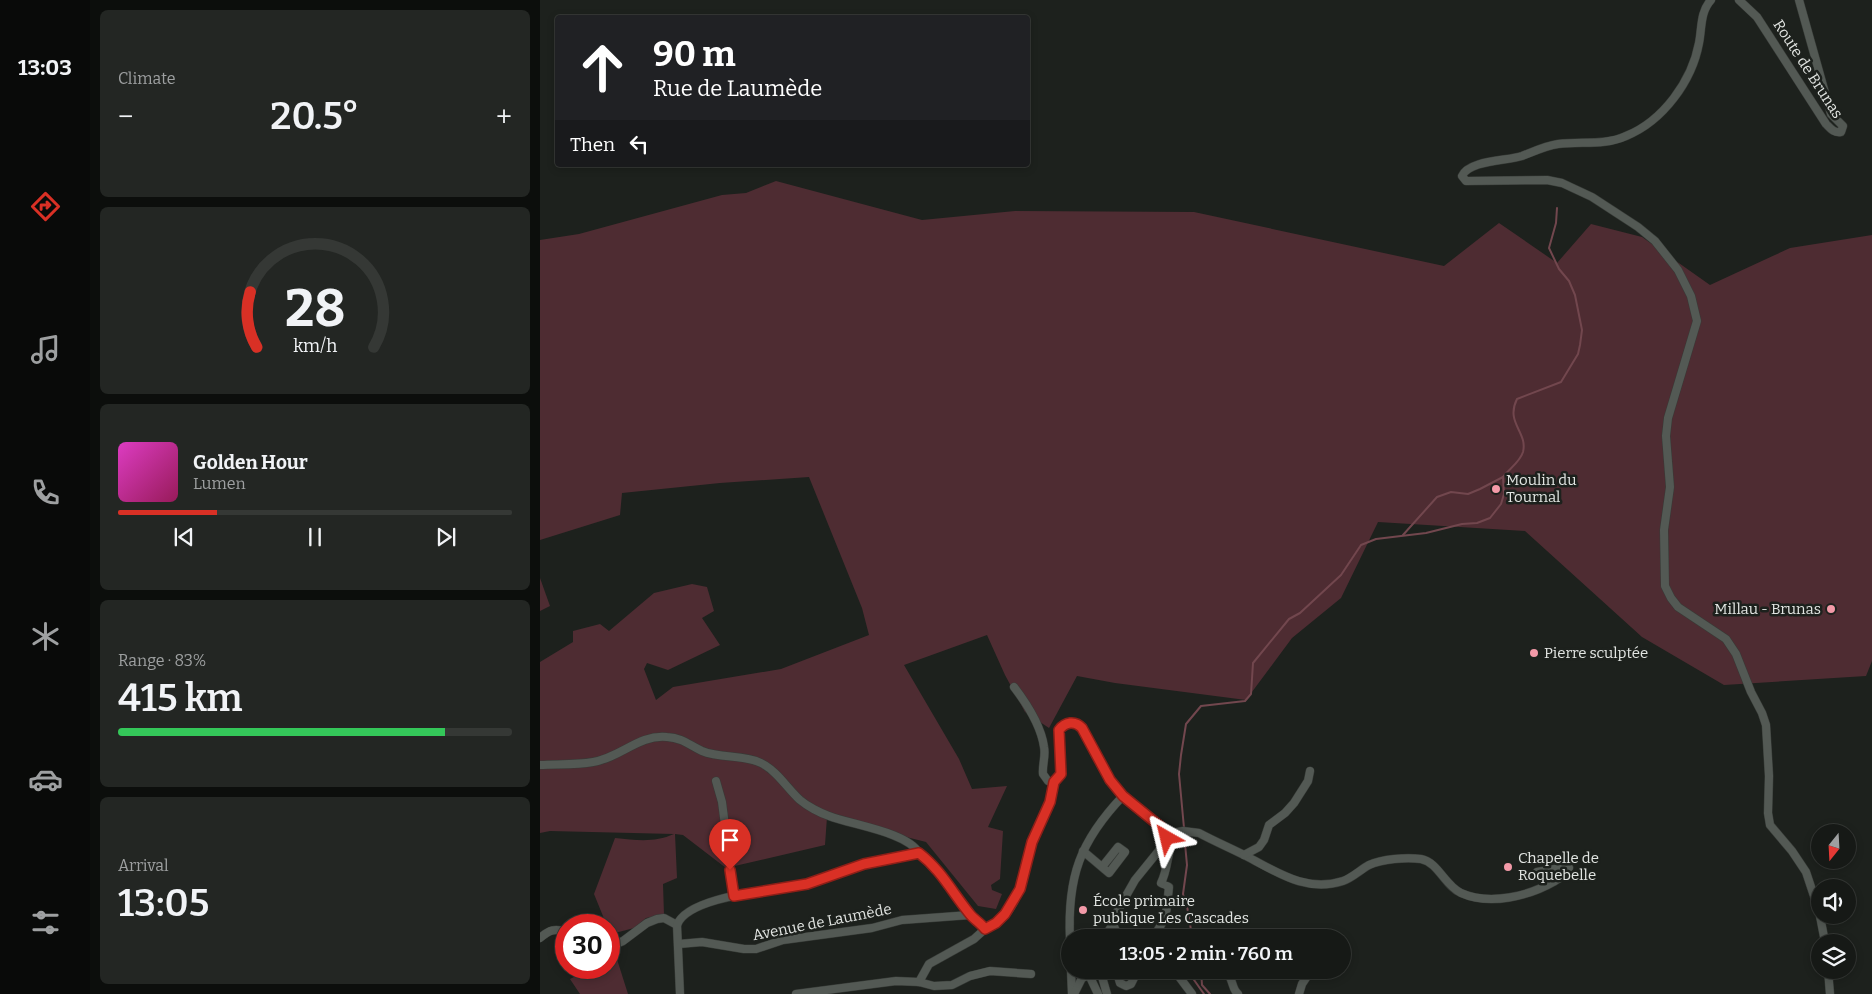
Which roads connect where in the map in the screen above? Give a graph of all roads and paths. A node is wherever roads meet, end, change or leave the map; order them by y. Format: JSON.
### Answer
{"nodes":[{"id":1,"x":1712,"y":0,"type":"edge"},
{"id":2,"x":1739,"y":0,"type":"edge"},
{"id":3,"x":1799,"y":0,"type":"edge"},
{"id":4,"x":1014,"y":688,"type":"dead end"},
{"id":5,"x":540,"y":765,"type":"edge"},
{"id":6,"x":1310,"y":771,"type":"dead end"},
{"id":7,"x":716,"y":781,"type":"dead end"},
{"id":8,"x":1054,"y":782,"type":"junction"},
{"id":9,"x":1122,"y":796,"type":"junction"},
{"id":10,"x":1167,"y":836,"type":"junction"},
{"id":11,"x":1083,"y":851,"type":"junction"},
{"id":12,"x":919,"y":853,"type":"junction"},
{"id":13,"x":1244,"y":855,"type":"junction"},
{"id":14,"x":1102,"y":867,"type":"dead end"},
{"id":15,"x":1537,"y":872,"type":"dead end"},
{"id":16,"x":734,"y":896,"type":"junction"},
{"id":17,"x":970,"y":916,"type":"junction"},
{"id":18,"x":1113,"y":924,"type":"junction"},
{"id":19,"x":677,"y":925,"type":"junction"},
{"id":20,"x":555,"y":929,"type":"edge"},
{"id":21,"x":985,"y":929,"type":"junction"},
{"id":22,"x":1071,"y":929,"type":"edge"},
{"id":23,"x":1110,"y":929,"type":"edge"},
{"id":24,"x":1115,"y":929,"type":"edge"},
{"id":25,"x":1159,"y":929,"type":"edge"},
{"id":26,"x":1823,"y":934,"type":"edge"},
{"id":27,"x":540,"y":938,"type":"edge"},
{"id":28,"x":620,"y":942,"type":"edge"},
{"id":29,"x":679,"y":944,"type":"junction"},
{"id":30,"x":1031,"y":974,"type":"dead end"},
{"id":31,"x":1072,"y":979,"type":"edge"},
{"id":32,"x":1103,"y":979,"type":"edge"},
{"id":33,"x":1119,"y":979,"type":"edge"},
{"id":34,"x":1134,"y":979,"type":"edge"},
{"id":35,"x":1181,"y":979,"type":"edge"},
{"id":36,"x":1232,"y":979,"type":"edge"},
{"id":37,"x":1305,"y":979,"type":"edge"},
{"id":38,"x":1829,"y":979,"type":"edge"},
{"id":39,"x":919,"y":982,"type":"junction"},
{"id":40,"x":680,"y":994,"type":"edge"},
{"id":41,"x":796,"y":994,"type":"edge"},
{"id":42,"x":1073,"y":994,"type":"edge"},
{"id":43,"x":1098,"y":994,"type":"edge"},
{"id":44,"x":1107,"y":994,"type":"edge"},
{"id":45,"x":1192,"y":994,"type":"edge"},
{"id":46,"x":1238,"y":994,"type":"edge"},
{"id":47,"x":1299,"y":994,"type":"edge"},
{"id":48,"x":1830,"y":994,"type":"edge"}],
"edges":[{"from":1,"to":26,"type":"street"},
{"from":2,"to":3,"type":"street","name":"Route de Brunas"},
{"from":4,"to":8,"type":"street"},
{"from":5,"to":12,"type":"street"},
{"from":6,"to":13,"type":"street"},
{"from":7,"to":16,"type":"street"},
{"from":8,"to":9,"type":"street"},
{"from":8,"to":21,"type":"street"},
{"from":9,"to":10,"type":"street"},
{"from":9,"to":11,"type":"street"},
{"from":10,"to":13,"type":"street"},
{"from":10,"to":18,"type":"street"},
{"from":10,"to":25,"type":"street"},
{"from":11,"to":14,"type":"street"},
{"from":11,"to":22,"type":"street"},
{"from":12,"to":16,"type":"street"},
{"from":12,"to":17,"type":"street"},
{"from":13,"to":15,"type":"street"},
{"from":16,"to":19,"type":"street"},
{"from":17,"to":21,"type":"street"},
{"from":17,"to":29,"type":"street","name":"Avenue de Laumède"},
{"from":18,"to":23,"type":"street"},
{"from":18,"to":24,"type":"street"},
{"from":19,"to":28,"type":"street"},
{"from":19,"to":29,"type":"street"},
{"from":20,"to":27,"type":"street"},
{"from":21,"to":39,"type":"street"},
{"from":29,"to":40,"type":"street"},
{"from":30,"to":39,"type":"street"},
{"from":31,"to":42,"type":"street"},
{"from":32,"to":44,"type":"street"},
{"from":33,"to":34,"type":"street"},
{"from":35,"to":45,"type":"street"},
{"from":36,"to":46,"type":"street"},
{"from":37,"to":47,"type":"street"},
{"from":38,"to":48,"type":"street"},
{"from":39,"to":41,"type":"street"},
{"from":42,"to":43,"type":"street"}]}
